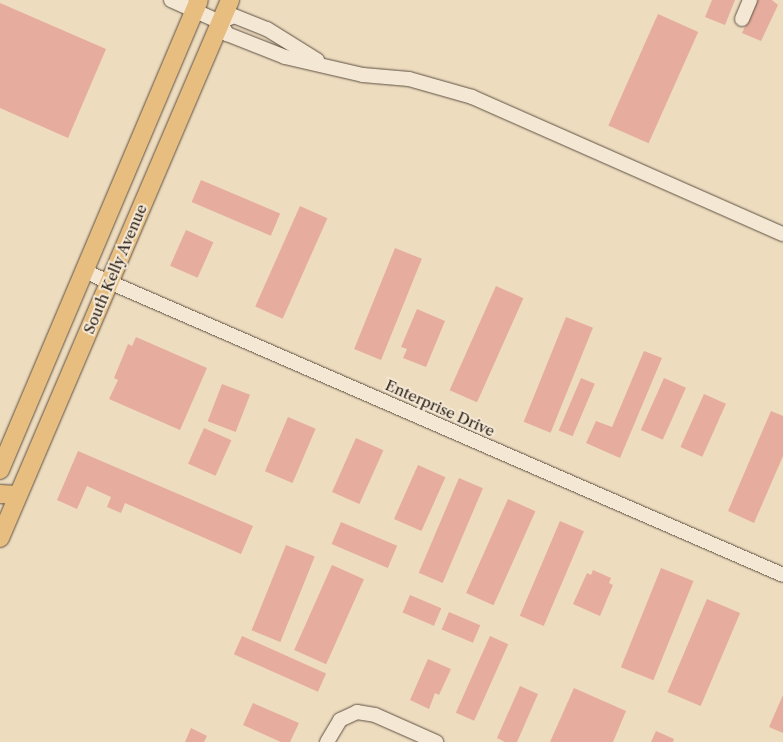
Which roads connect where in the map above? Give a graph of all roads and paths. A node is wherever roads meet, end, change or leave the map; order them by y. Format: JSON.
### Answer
{"nodes":[{"id":1,"x":171,"y":0,"type":"edge"},
{"id":2,"x":230,"y":0,"type":"edge"},
{"id":3,"x":750,"y":0,"type":"edge"},
{"id":4,"x":197,"y":5,"type":"edge"},
{"id":5,"x":742,"y":19,"type":"dead end"},
{"id":6,"x":220,"y":22,"type":"junction"},
{"id":7,"x":332,"y":68,"type":"junction"},
{"id":8,"x":783,"y":234,"type":"edge"},
{"id":9,"x":84,"y":271,"type":"junction"},
{"id":10,"x":109,"y":282,"type":"junction"},
{"id":11,"x":0,"y":470,"type":"edge"},
{"id":12,"x":0,"y":494,"type":"edge"},
{"id":13,"x":18,"y":495,"type":"junction"},
{"id":14,"x":0,"y":538,"type":"edge"},
{"id":15,"x":783,"y":575,"type":"edge"},
{"id":16,"x":327,"y":742,"type":"edge"},
{"id":17,"x":436,"y":742,"type":"edge"}],
"edges":[{"from":1,"to":4,"type":"street"},
{"from":2,"to":6,"type":"main road","name":"South Kelly Avenue"},
{"from":3,"to":5,"type":"street"},
{"from":4,"to":6,"type":"street"},
{"from":4,"to":9,"type":"main road","name":"South Kelly Avenue"},
{"from":6,"to":7,"type":"street"},
{"from":6,"to":7,"type":"street"},
{"from":6,"to":10,"type":"main road","name":"South Kelly Avenue"},
{"from":7,"to":8,"type":"street"},
{"from":9,"to":10,"type":"street","name":"Enterprise Drive"},
{"from":9,"to":11,"type":"main road","name":"South Kelly Avenue"},
{"from":10,"to":13,"type":"main road","name":"South Kelly Avenue"},
{"from":10,"to":15,"type":"street","name":"Enterprise Drive"},
{"from":12,"to":13,"type":"main road"},
{"from":13,"to":14,"type":"main road","name":"South Kelly Avenue"},
{"from":16,"to":17,"type":"street"}]}
